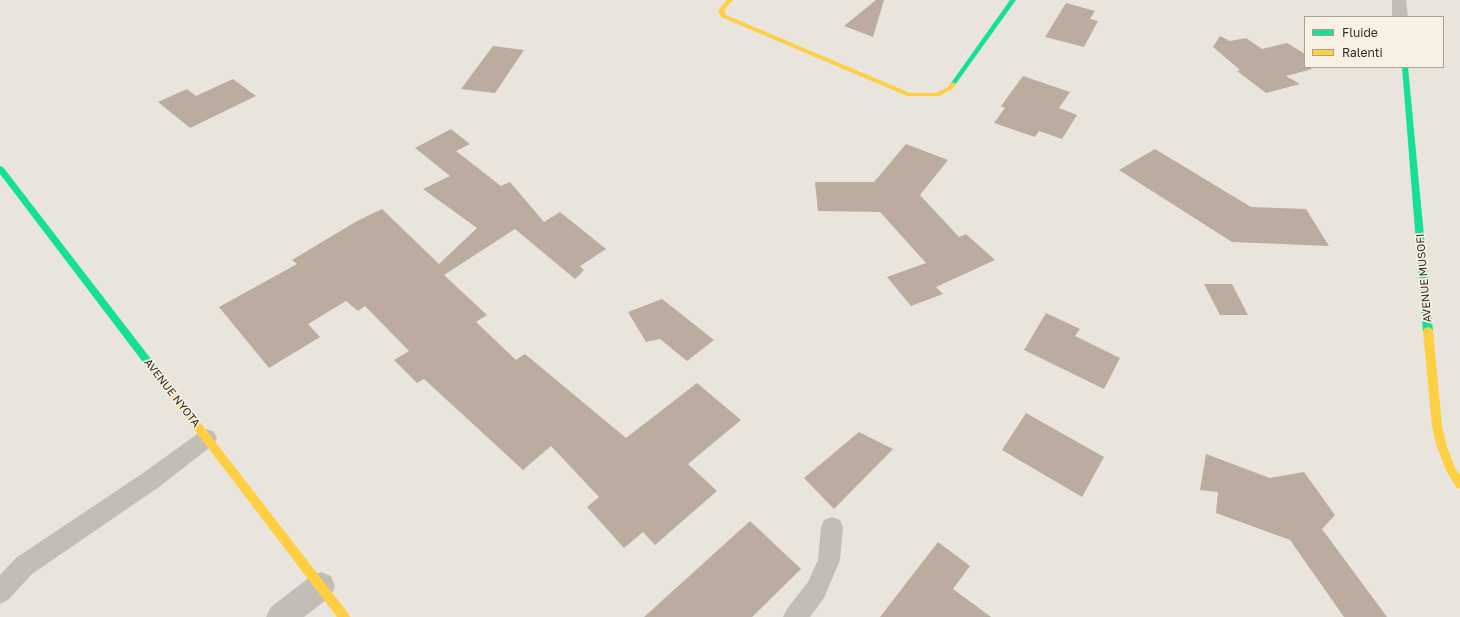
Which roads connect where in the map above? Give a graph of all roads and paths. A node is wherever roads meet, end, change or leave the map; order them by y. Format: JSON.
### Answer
{"nodes":[{"id":1,"x":730,"y":0,"type":"edge"},
{"id":2,"x":1013,"y":0,"type":"edge"},
{"id":3,"x":1399,"y":0,"type":"edge"},
{"id":4,"x":1400,"y":16,"type":"edge"},
{"id":5,"x":1405,"y":68,"type":"edge"},
{"id":6,"x":0,"y":169,"type":"edge"},
{"id":7,"x":207,"y":438,"type":"junction"},
{"id":8,"x":1460,"y":484,"type":"edge"},
{"id":9,"x":832,"y":526,"type":"dead end"},
{"id":10,"x":321,"y":586,"type":"junction"},
{"id":11,"x":0,"y":592,"type":"edge"},
{"id":12,"x":281,"y":617,"type":"edge"},
{"id":13,"x":344,"y":617,"type":"edge"},
{"id":14,"x":795,"y":617,"type":"edge"}],
"edges":[{"from":1,"to":2,"type":"street"},
{"from":3,"to":4,"type":"street"},
{"from":5,"to":8,"type":"street","name":"AVENUE MUSOFI"},
{"from":6,"to":7,"type":"street","name":"AVENUE NYOTA"},
{"from":7,"to":10,"type":"street","name":"AVENUE NYOTA"},
{"from":7,"to":11,"type":"lane"},
{"from":9,"to":14,"type":"lane"},
{"from":10,"to":12,"type":"street"},
{"from":10,"to":13,"type":"street","name":"AVENUE NYOTA"}]}
